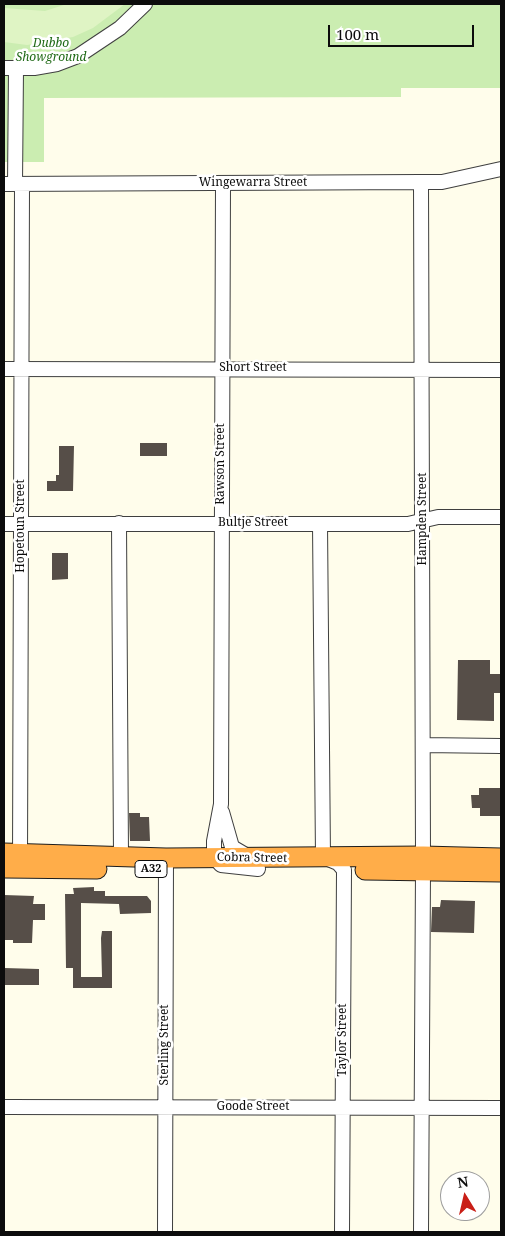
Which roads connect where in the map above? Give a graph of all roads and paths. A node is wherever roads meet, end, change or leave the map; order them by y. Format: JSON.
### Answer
{"nodes":[{"id":1,"x":144,"y":4,"type":"edge"},
{"id":2,"x":10,"y":68,"type":"edge"},
{"id":3,"x":501,"y":169,"type":"edge"},
{"id":4,"x":421,"y":182,"type":"junction"},
{"id":5,"x":222,"y":183,"type":"junction"},
{"id":6,"x":14,"y":184,"type":"edge"},
{"id":7,"x":222,"y":368,"type":"junction"},
{"id":8,"x":4,"y":369,"type":"edge"},
{"id":9,"x":21,"y":369,"type":"junction"},
{"id":10,"x":422,"y":369,"type":"junction"},
{"id":11,"x":501,"y":370,"type":"edge"},
{"id":12,"x":501,"y":517,"type":"edge"},
{"id":13,"x":422,"y":521,"type":"junction"},
{"id":14,"x":119,"y":523,"type":"junction"},
{"id":15,"x":221,"y":523,"type":"junction"},
{"id":16,"x":4,"y":524,"type":"edge"},
{"id":17,"x":20,"y":524,"type":"junction"},
{"id":18,"x":320,"y":524,"type":"junction"},
{"id":19,"x":423,"y":745,"type":"junction"},
{"id":20,"x":501,"y":746,"type":"edge"},
{"id":21,"x":221,"y":804,"type":"junction"},
{"id":22,"x":121,"y":857,"type":"junction"},
{"id":23,"x":214,"y":857,"type":"junction"},
{"id":24,"x":324,"y":858,"type":"junction"},
{"id":25,"x":12,"y":861,"type":"edge"},
{"id":26,"x":423,"y":863,"type":"junction"},
{"id":27,"x":166,"y":864,"type":"junction"},
{"id":28,"x":255,"y":864,"type":"junction"},
{"id":29,"x":497,"y":864,"type":"edge"},
{"id":30,"x":344,"y":870,"type":"junction"},
{"id":31,"x":4,"y":1107,"type":"edge"},
{"id":32,"x":165,"y":1107,"type":"junction"},
{"id":33,"x":343,"y":1107,"type":"junction"},
{"id":34,"x":422,"y":1108,"type":"junction"},
{"id":35,"x":501,"y":1108,"type":"edge"},
{"id":36,"x":165,"y":1232,"type":"edge"},
{"id":37,"x":342,"y":1232,"type":"edge"},
{"id":38,"x":422,"y":1232,"type":"edge"}],
"edges":[{"from":1,"to":2,"type":"street"},
{"from":2,"to":6,"type":"street","name":"Hopetoun Street"},
{"from":3,"to":4,"type":"street","name":"Wingewarra Street"},
{"from":4,"to":5,"type":"street","name":"Wingewarra Street"},
{"from":4,"to":10,"type":"street","name":"Hampden Street"},
{"from":5,"to":6,"type":"street","name":"Wingewarra Street"},
{"from":5,"to":7,"type":"street","name":"Rawson Street"},
{"from":6,"to":9,"type":"street","name":"Hopetoun Street"},
{"from":7,"to":9,"type":"street","name":"Short Street"},
{"from":7,"to":10,"type":"street","name":"Short Street"},
{"from":7,"to":15,"type":"street","name":"Rawson Street"},
{"from":8,"to":9,"type":"street","name":"Short Street"},
{"from":9,"to":17,"type":"street","name":"Hopetoun Street"},
{"from":10,"to":11,"type":"street","name":"Short Street"},
{"from":10,"to":13,"type":"street","name":"Hampden Street"},
{"from":12,"to":13,"type":"street","name":"Bultje Street"},
{"from":13,"to":18,"type":"street","name":"Bultje Street"},
{"from":13,"to":19,"type":"street","name":"Hampden Street"},
{"from":14,"to":15,"type":"street","name":"Bultje Street"},
{"from":14,"to":17,"type":"street","name":"Bultje Street"},
{"from":14,"to":22,"type":"street"},
{"from":15,"to":18,"type":"street","name":"Bultje Street"},
{"from":15,"to":21,"type":"street","name":"Rawson Street"},
{"from":16,"to":17,"type":"street","name":"Bultje Street"},
{"from":17,"to":25,"type":"street","name":"Hopetoun Street"},
{"from":18,"to":24,"type":"street"},
{"from":19,"to":20,"type":"street"},
{"from":19,"to":26,"type":"street","name":"Hampden Street"},
{"from":21,"to":23,"type":"street","name":"Rawson Street"},
{"from":21,"to":28,"type":"street","name":"Rawson Street"},
{"from":22,"to":25,"type":"highway","name":"Cobra Street","number":"A32"},
{"from":22,"to":27,"type":"highway","name":"Cobra Street","number":"A32"},
{"from":23,"to":27,"type":"highway","name":"Cobra Street","number":"A32"},
{"from":23,"to":28,"type":"highway","name":"Cobra Street","number":"A32"},
{"from":24,"to":26,"type":"highway","name":"Cobra Street","number":"A32"},
{"from":24,"to":28,"type":"highway","name":"Cobra Street","number":"A32"},
{"from":24,"to":30,"type":"street"},
{"from":25,"to":27,"type":"highway","name":"Cobra Street","number":"A32"},
{"from":26,"to":29,"type":"highway","name":"Cobra Street","number":"A32"},
{"from":26,"to":30,"type":"highway","name":"Cobra Street","number":"A32"},
{"from":26,"to":34,"type":"street","name":"Hampden Street"},
{"from":27,"to":28,"type":"highway","name":"Cobra Street","number":"A32"},
{"from":27,"to":32,"type":"street","name":"Sterling Street"},
{"from":28,"to":30,"type":"highway","name":"Cobra Street","number":"A32"},
{"from":30,"to":33,"type":"street","name":"Taylor Street"},
{"from":31,"to":32,"type":"street","name":"Goode Street"},
{"from":32,"to":33,"type":"street","name":"Goode Street"},
{"from":32,"to":36,"type":"street","name":"Sterling Street"},
{"from":33,"to":34,"type":"street","name":"Goode Street"},
{"from":33,"to":37,"type":"street","name":"Taylor Street"},
{"from":34,"to":35,"type":"street","name":"Goode Street"},
{"from":34,"to":38,"type":"street","name":"Hampden Street"}]}
